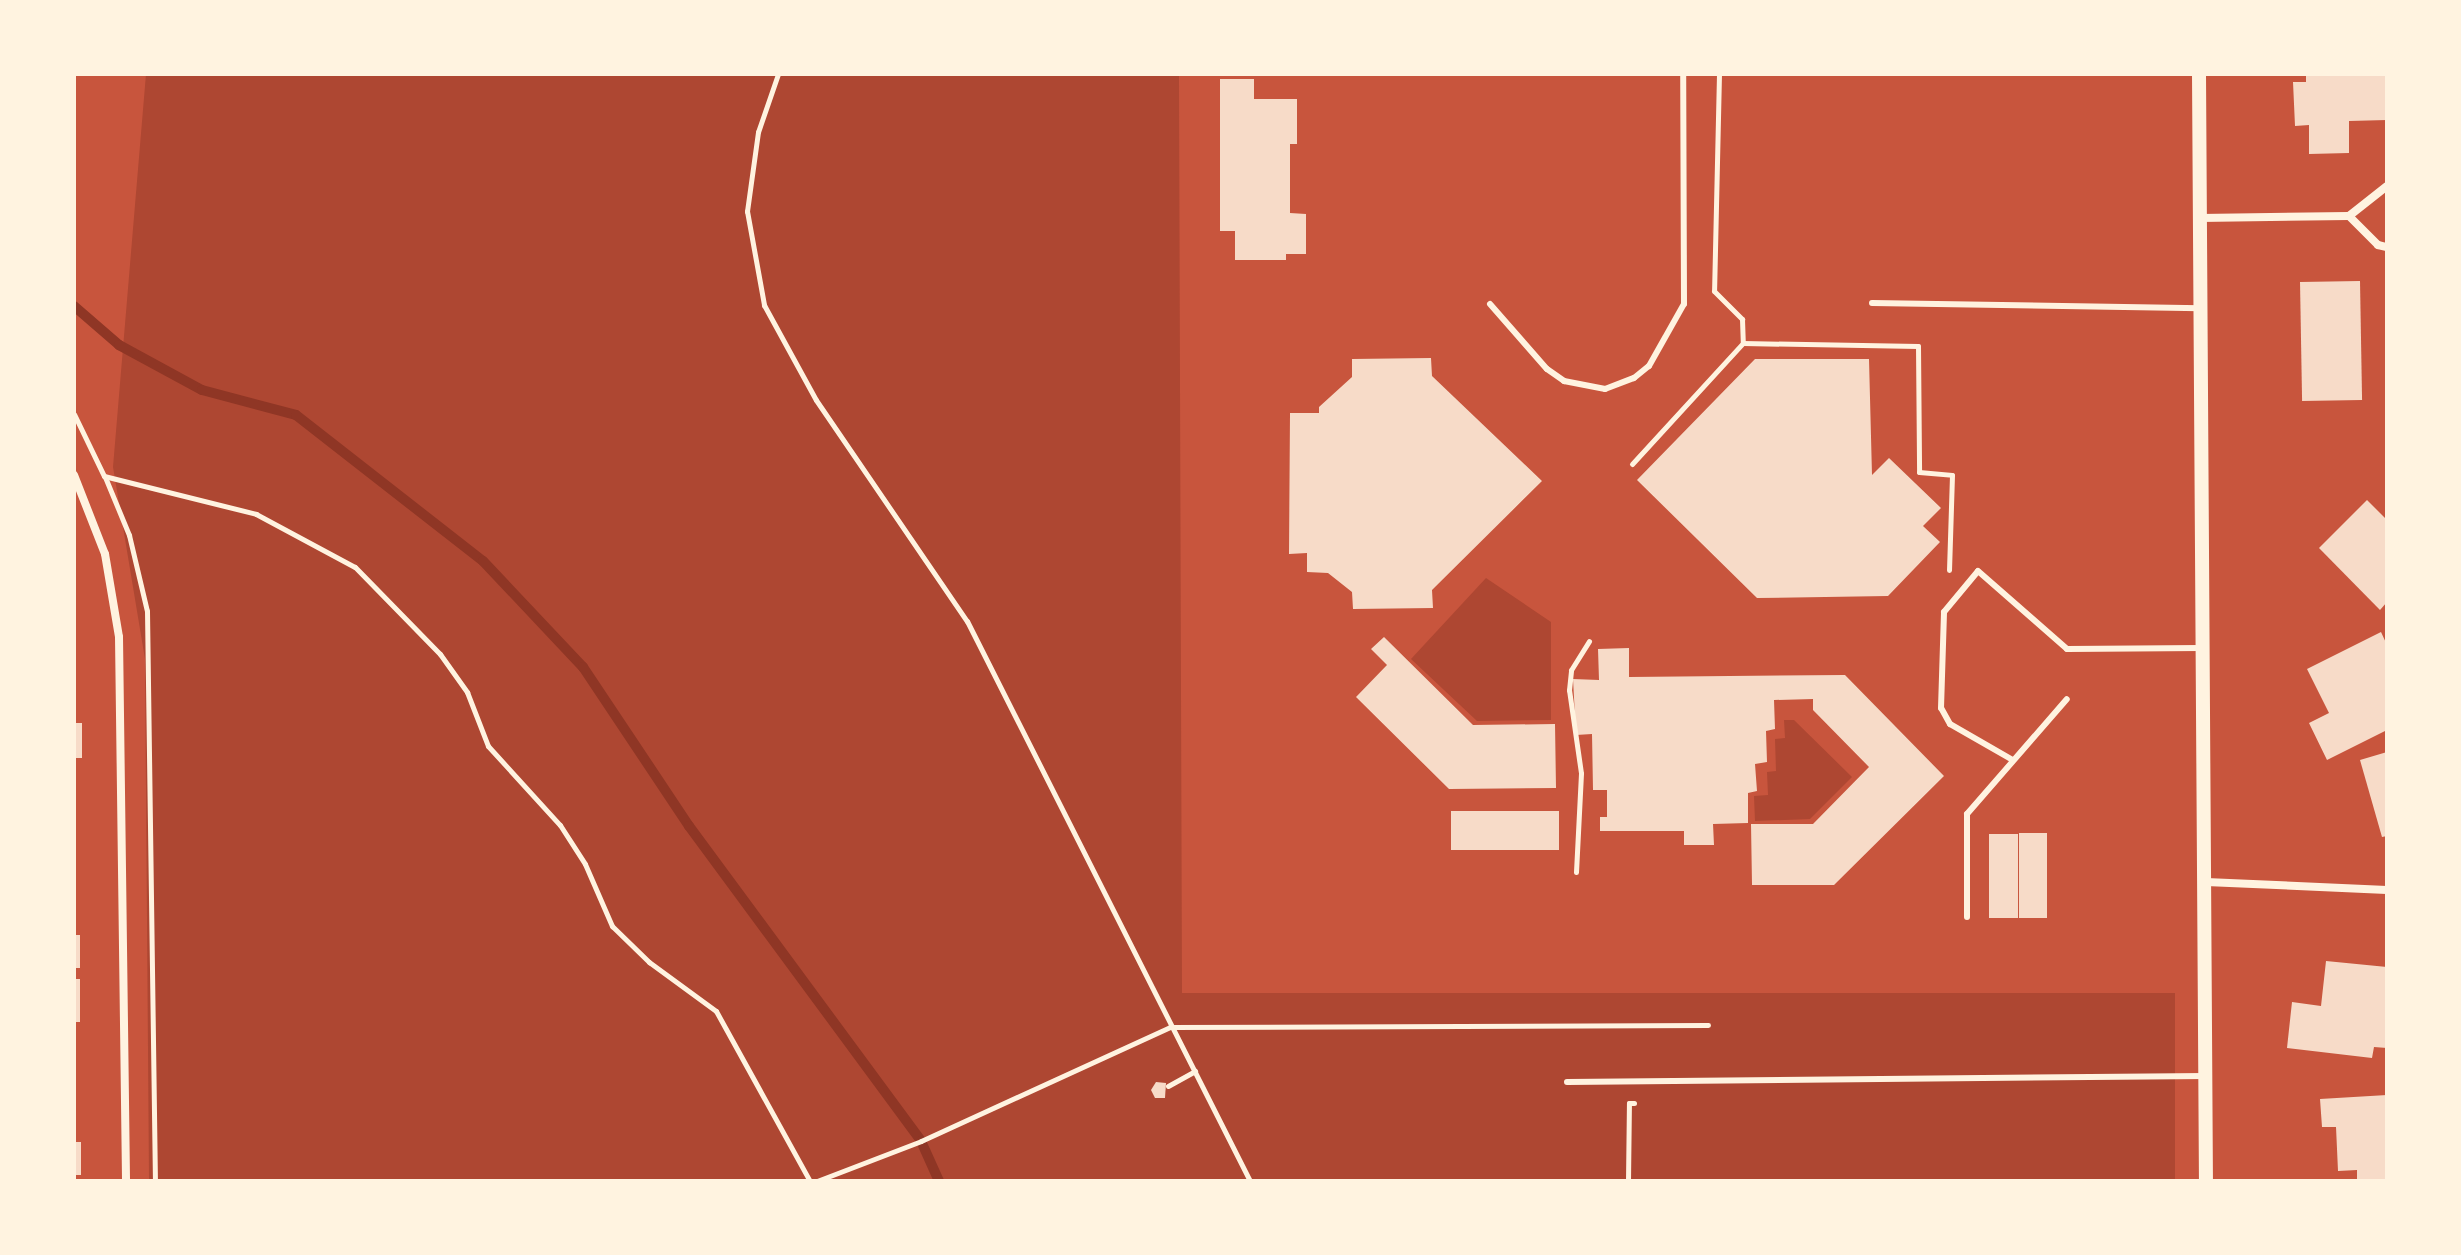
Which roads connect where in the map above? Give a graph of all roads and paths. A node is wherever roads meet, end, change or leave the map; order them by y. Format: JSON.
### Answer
{"nodes":[{"id":1,"x":778,"y":74,"type":"edge"},
{"id":2,"x":1683,"y":74,"type":"edge"},
{"id":3,"x":1719,"y":74,"type":"edge"},
{"id":4,"x":2199,"y":74,"type":"edge"},
{"id":5,"x":2387,"y":186,"type":"edge"},
{"id":6,"x":2349,"y":216,"type":"junction"},
{"id":7,"x":2200,"y":218,"type":"junction"},
{"id":8,"x":2387,"y":247,"type":"edge"},
{"id":9,"x":1872,"y":303,"type":"dead end"},
{"id":10,"x":1490,"y":304,"type":"dead end"},
{"id":11,"x":2201,"y":308,"type":"junction"},
{"id":12,"x":1743,"y":343,"type":"junction"},
{"id":13,"x":74,"y":414,"type":"edge"},
{"id":14,"x":1632,"y":464,"type":"dead end"},
{"id":15,"x":74,"y":475,"type":"edge"},
{"id":16,"x":104,"y":476,"type":"junction"},
{"id":17,"x":1943,"y":580,"type":"dead end"},
{"id":18,"x":1589,"y":641,"type":"dead end"},
{"id":19,"x":2201,"y":648,"type":"junction"},
{"id":20,"x":2067,"y":699,"type":"dead end"},
{"id":21,"x":2011,"y":759,"type":"junction"},
{"id":22,"x":1576,"y":872,"type":"dead end"},
{"id":23,"x":2206,"y":882,"type":"junction"},
{"id":24,"x":2387,"y":890,"type":"edge"},
{"id":25,"x":1967,"y":917,"type":"dead end"},
{"id":26,"x":1708,"y":1025,"type":"dead end"},
{"id":27,"x":1170,"y":1027,"type":"junction"},
{"id":28,"x":1195,"y":1071,"type":"junction"},
{"id":29,"x":2206,"y":1076,"type":"junction"},
{"id":30,"x":1567,"y":1082,"type":"dead end"},
{"id":31,"x":1168,"y":1086,"type":"dead end"},
{"id":32,"x":1645,"y":1103,"type":"dead end"},
{"id":33,"x":126,"y":1181,"type":"edge"},
{"id":34,"x":155,"y":1181,"type":"edge"},
{"id":35,"x":810,"y":1181,"type":"edge"},
{"id":36,"x":817,"y":1181,"type":"edge"},
{"id":37,"x":1250,"y":1181,"type":"edge"},
{"id":38,"x":1628,"y":1181,"type":"edge"},
{"id":39,"x":2206,"y":1181,"type":"edge"}],
"edges":[{"from":1,"to":27,"type":"path"},
{"from":2,"to":10,"type":"lane"},
{"from":3,"to":12,"type":"path"},
{"from":4,"to":7,"type":"street"},
{"from":5,"to":6,"type":"street"},
{"from":6,"to":7,"type":"street"},
{"from":6,"to":8,"type":"street"},
{"from":7,"to":11,"type":"street"},
{"from":9,"to":11,"type":"lane"},
{"from":11,"to":19,"type":"street"},
{"from":12,"to":14,"type":"path"},
{"from":12,"to":17,"type":"path"},
{"from":13,"to":16,"type":"path"},
{"from":15,"to":33,"type":"street"},
{"from":16,"to":34,"type":"path"},
{"from":16,"to":35,"type":"path"},
{"from":18,"to":22,"type":"path"},
{"from":19,"to":21,"type":"lane"},
{"from":19,"to":23,"type":"street"},
{"from":20,"to":21,"type":"lane"},
{"from":21,"to":25,"type":"lane"},
{"from":23,"to":24,"type":"street"},
{"from":23,"to":29,"type":"street"},
{"from":26,"to":27,"type":"path"},
{"from":27,"to":28,"type":"path"},
{"from":27,"to":36,"type":"path"},
{"from":28,"to":31,"type":"path"},
{"from":28,"to":37,"type":"path"},
{"from":29,"to":30,"type":"lane"},
{"from":29,"to":39,"type":"street"},
{"from":32,"to":38,"type":"path"}]}
